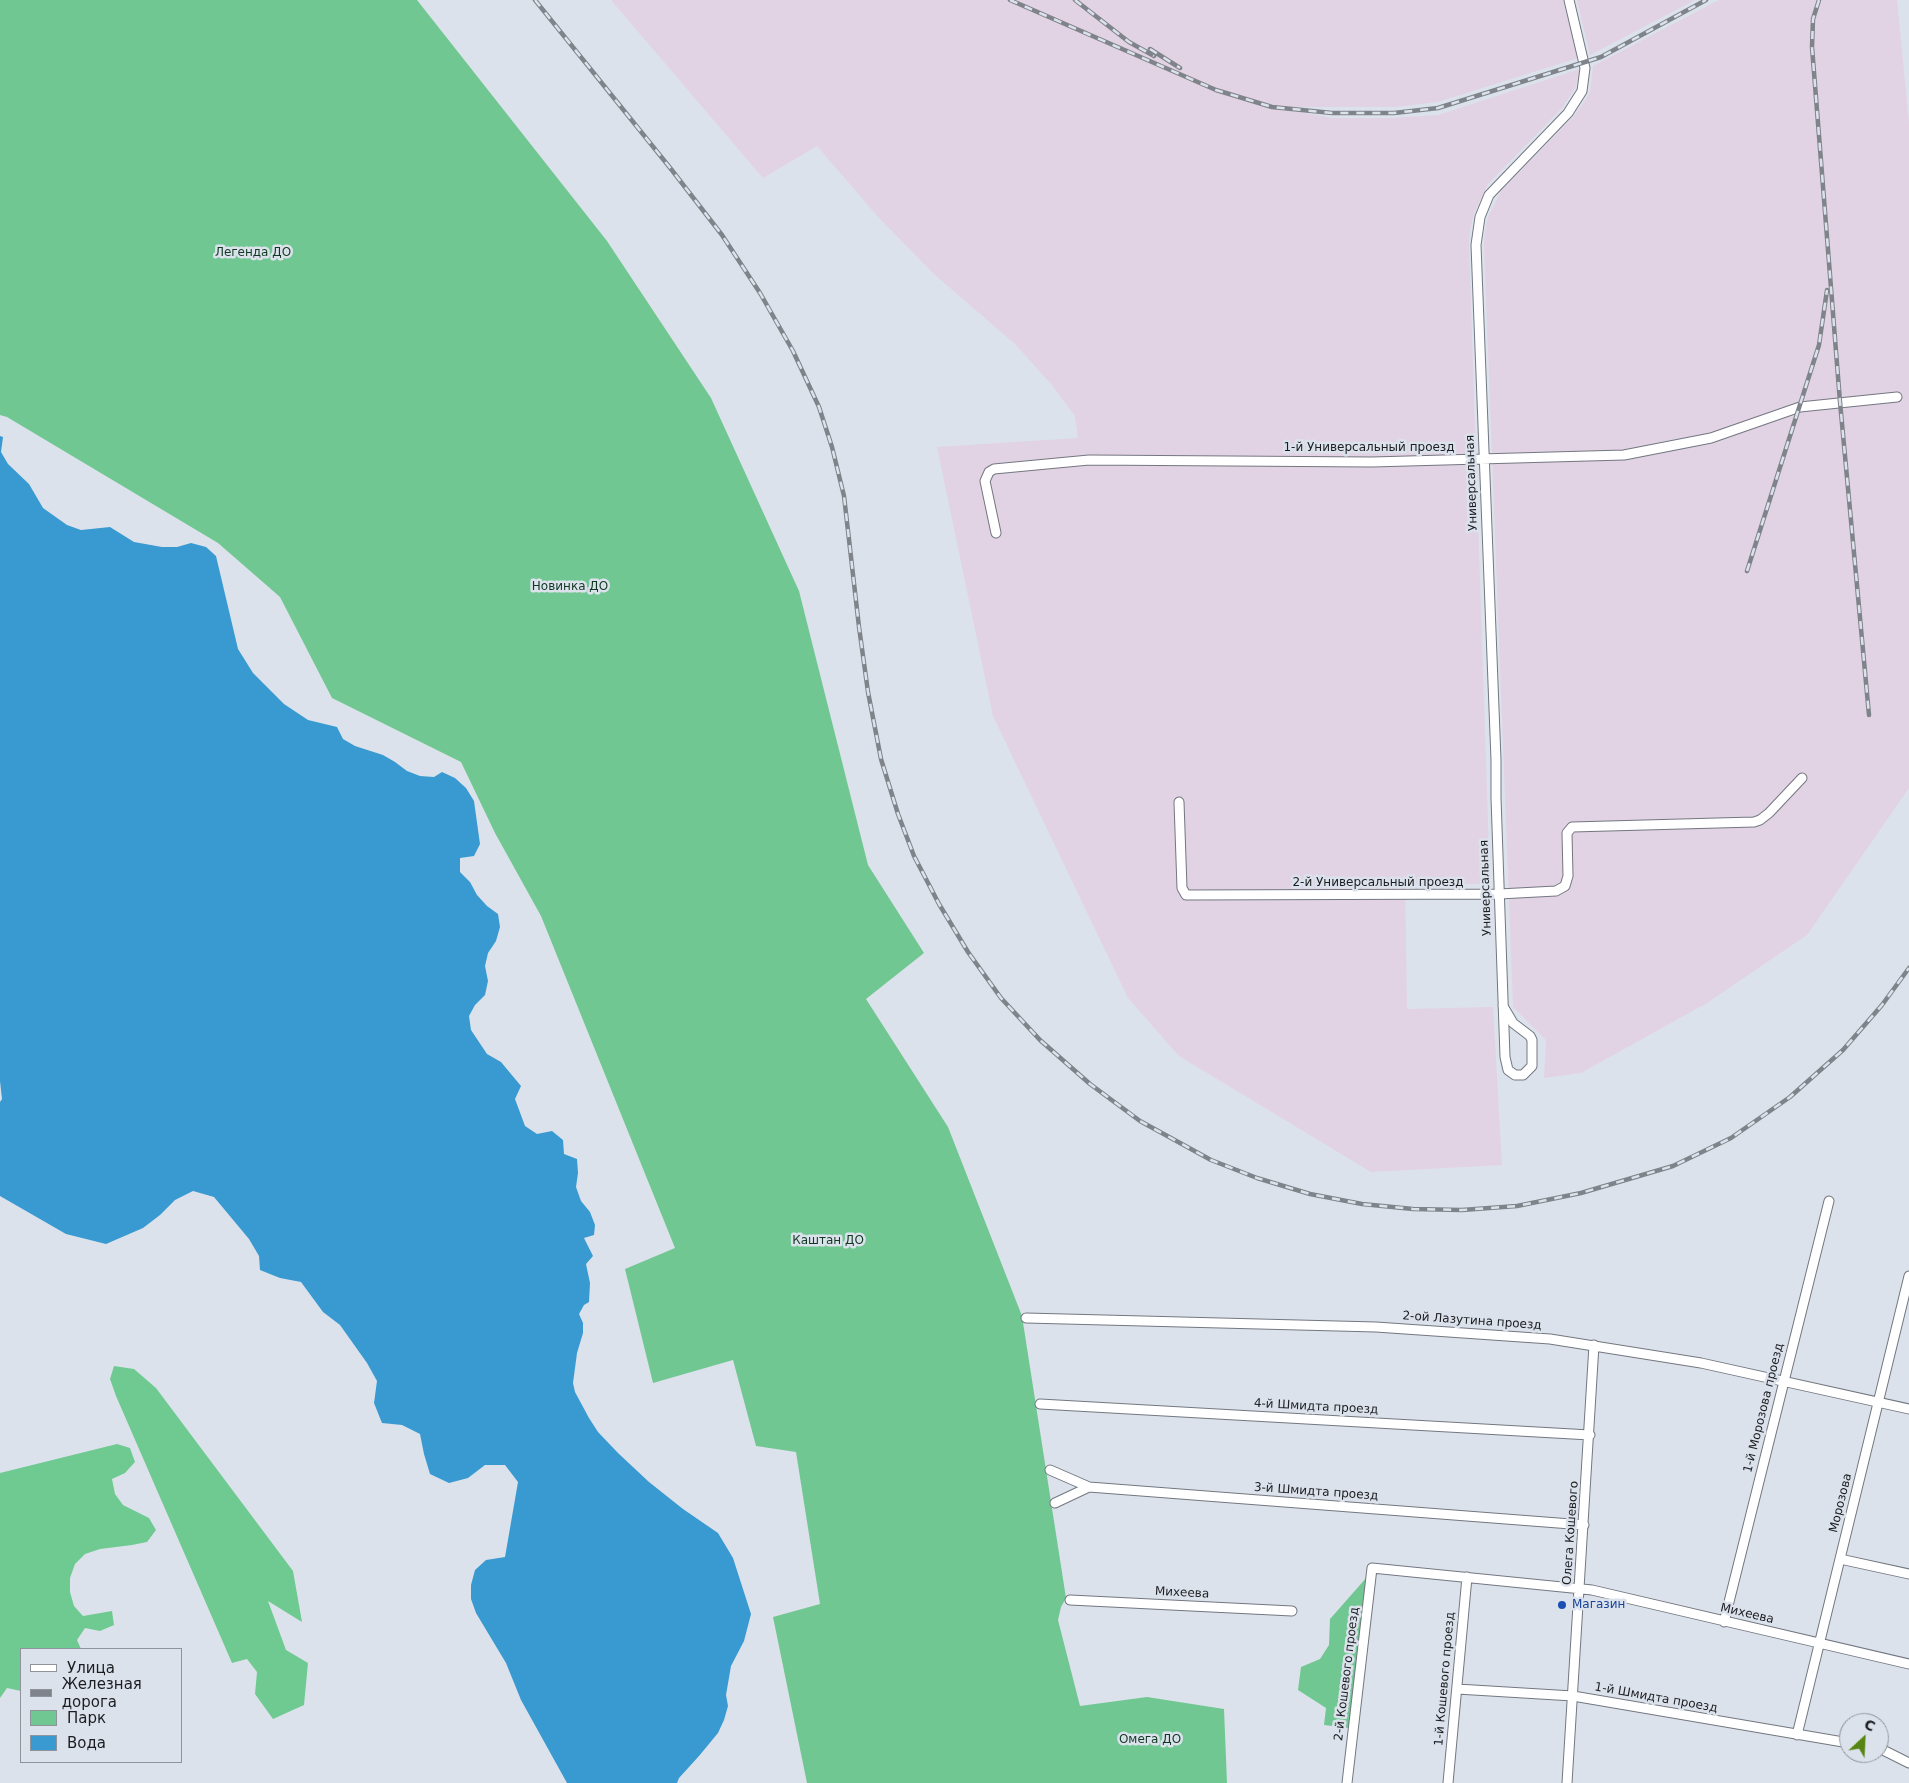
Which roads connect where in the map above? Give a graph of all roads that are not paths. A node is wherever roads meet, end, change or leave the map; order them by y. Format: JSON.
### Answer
{"nodes":[{"id":1,"x":1569,"y":0,"type":"edge"},
{"id":2,"x":1897,"y":397,"type":"dead end"},
{"id":3,"x":1484,"y":460,"type":"junction"},
{"id":4,"x":996,"y":533,"type":"dead end"},
{"id":5,"x":1802,"y":778,"type":"dead end"},
{"id":6,"x":1179,"y":802,"type":"dead end"},
{"id":7,"x":1499,"y":894,"type":"junction"},
{"id":8,"x":1503,"y":1006,"type":"junction"},
{"id":9,"x":1829,"y":1201,"type":"dead end"},
{"id":10,"x":1909,"y":1276,"type":"edge"},
{"id":11,"x":1026,"y":1318,"type":"dead end"},
{"id":12,"x":1594,"y":1345,"type":"junction"},
{"id":13,"x":1783,"y":1381,"type":"junction"},
{"id":14,"x":1879,"y":1402,"type":"junction"},
{"id":15,"x":1040,"y":1404,"type":"dead end"},
{"id":16,"x":1909,"y":1409,"type":"edge"},
{"id":17,"x":1590,"y":1434,"type":"junction"},
{"id":18,"x":1050,"y":1470,"type":"dead end"},
{"id":19,"x":1089,"y":1487,"type":"junction"},
{"id":20,"x":1055,"y":1503,"type":"dead end"},
{"id":21,"x":1584,"y":1524,"type":"junction"},
{"id":22,"x":1840,"y":1559,"type":"junction"},
{"id":23,"x":1909,"y":1574,"type":"edge"},
{"id":24,"x":1467,"y":1577,"type":"junction"},
{"id":25,"x":1580,"y":1588,"type":"junction"},
{"id":26,"x":1070,"y":1600,"type":"dead end"},
{"id":27,"x":1292,"y":1611,"type":"dead end"},
{"id":28,"x":1724,"y":1622,"type":"junction"},
{"id":29,"x":1820,"y":1644,"type":"junction"},
{"id":30,"x":1909,"y":1664,"type":"edge"},
{"id":31,"x":1457,"y":1689,"type":"junction"},
{"id":32,"x":1573,"y":1696,"type":"junction"},
{"id":33,"x":1798,"y":1735,"type":"junction"},
{"id":34,"x":1839,"y":1741,"type":"edge"},
{"id":35,"x":1889,"y":1753,"type":"edge"},
{"id":36,"x":1909,"y":1763,"type":"edge"},
{"id":37,"x":1347,"y":1783,"type":"edge"},
{"id":38,"x":1448,"y":1783,"type":"edge"},
{"id":39,"x":1567,"y":1783,"type":"edge"}],
"edges":[{"from":1,"to":3,"type":"street","name":"Универсальная"},
{"from":2,"to":3,"type":"street","name":"1-й Универсальный проезд"},
{"from":3,"to":4,"type":"street","name":"1-й Универсальный проезд"},
{"from":3,"to":7,"type":"street","name":"Универсальная"},
{"from":5,"to":7,"type":"street","name":"2-й Универсальный проезд"},
{"from":6,"to":7,"type":"street","name":"2-й Универсальный проезд"},
{"from":7,"to":8,"type":"street","name":"Универсальная"},
{"from":8,"to":8,"type":"street","name":"Универсальная"},
{"from":9,"to":13,"type":"street","name":"1-й Морозова проезд"},
{"from":10,"to":14,"type":"street","name":"Морозова"},
{"from":11,"to":12,"type":"street","name":"2-ой Лазутина проезд"},
{"from":12,"to":13,"type":"street","name":"2-ой Лазутина проезд"},
{"from":12,"to":17,"type":"street","name":"Олега Кошевого"},
{"from":13,"to":14,"type":"street","name":"2-ой Лазутина проезд"},
{"from":13,"to":28,"type":"street","name":"1-й Морозова проезд"},
{"from":14,"to":16,"type":"street","name":"2-ой Лазутина проезд"},
{"from":14,"to":22,"type":"street","name":"Морозова"},
{"from":15,"to":17,"type":"street","name":"4-й Шмидта проезд"},
{"from":17,"to":21,"type":"street","name":"Олега Кошевого"},
{"from":18,"to":19,"type":"street","name":"3-й Шмидта проезд"},
{"from":19,"to":20,"type":"street"},
{"from":19,"to":21,"type":"street","name":"3-й Шмидта проезд"},
{"from":21,"to":25,"type":"street","name":"Олега Кошевого"},
{"from":22,"to":23,"type":"street"},
{"from":22,"to":29,"type":"street","name":"Морозова"},
{"from":24,"to":25,"type":"street"},
{"from":24,"to":31,"type":"street","name":"1-й Кошевого проезд"},
{"from":24,"to":37,"type":"street","name":"2-й Кошевого проезд"},
{"from":25,"to":28,"type":"street","name":"Михеева"},
{"from":25,"to":32,"type":"street","name":"Олега Кошевого"},
{"from":26,"to":27,"type":"street","name":"Михеева"},
{"from":28,"to":29,"type":"street","name":"Михеева"},
{"from":29,"to":30,"type":"street","name":"Михеева"},
{"from":29,"to":33,"type":"street","name":"Морозова"},
{"from":31,"to":32,"type":"street","name":"1-й Шмидта проезд"},
{"from":31,"to":38,"type":"street","name":"1-й Кошевого проезд"},
{"from":32,"to":33,"type":"street","name":"1-й Шмидта проезд"},
{"from":32,"to":39,"type":"street","name":"Олега Кошевого"},
{"from":33,"to":34,"type":"street","name":"1-й Шмидта проезд"},
{"from":35,"to":36,"type":"street"}]}
